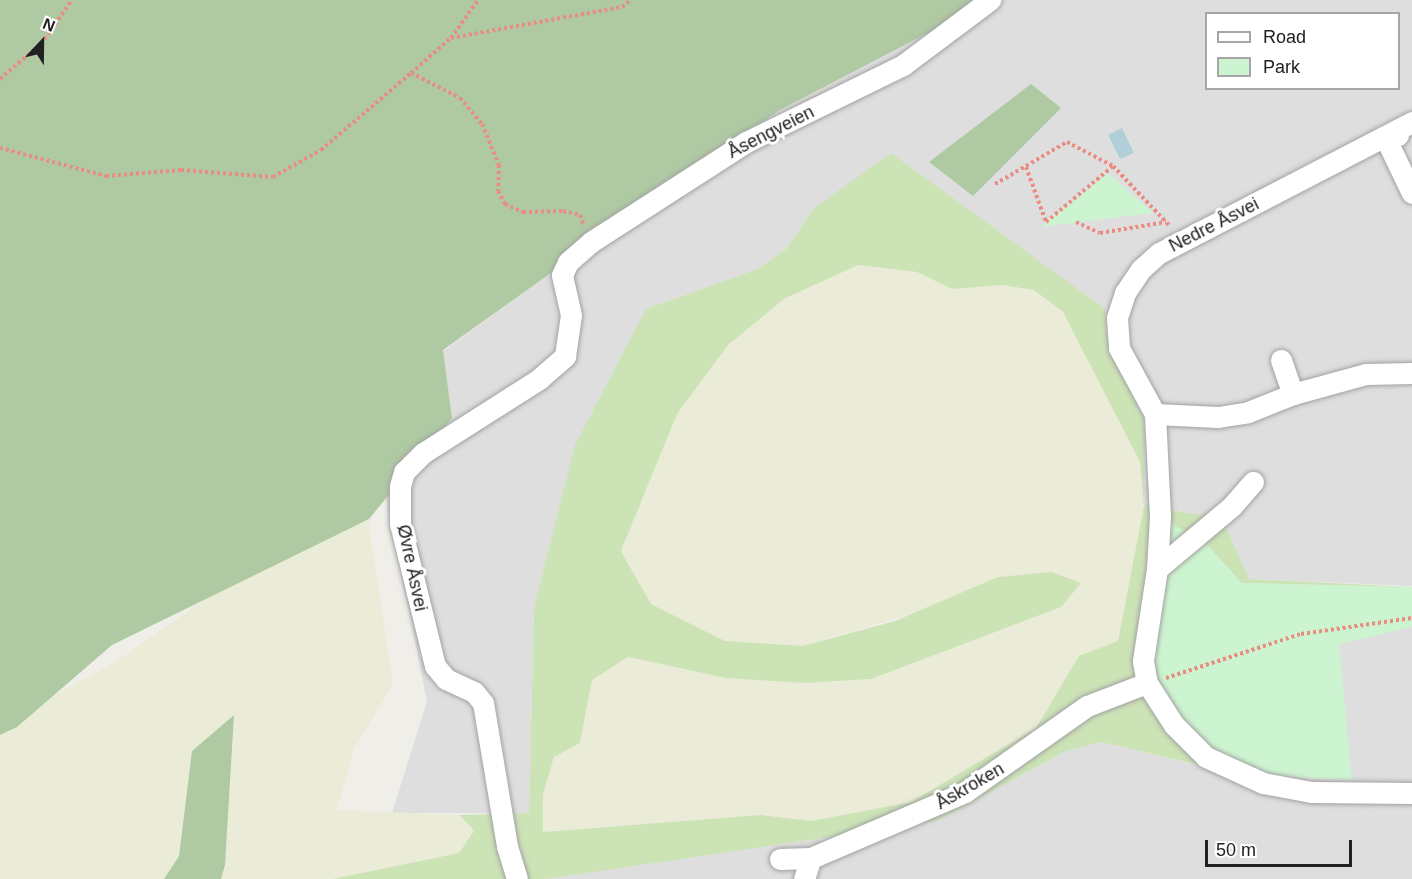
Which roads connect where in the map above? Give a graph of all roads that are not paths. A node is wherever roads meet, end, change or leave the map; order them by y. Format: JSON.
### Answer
{"nodes":[{"id":1,"x":990,"y":0,"type":"edge"},
{"id":2,"x":1412,"y":122,"type":"edge"},
{"id":3,"x":1412,"y":132,"type":"edge"},
{"id":4,"x":1385,"y":137,"type":"junction"},
{"id":5,"x":1412,"y":193,"type":"edge"},
{"id":6,"x":562,"y":275,"type":"joint"},
{"id":7,"x":1281,"y":360,"type":"dead end"},
{"id":8,"x":1412,"y":373,"type":"edge"},
{"id":9,"x":1293,"y":394,"type":"junction"},
{"id":10,"x":1155,"y":414,"type":"junction"},
{"id":11,"x":1253,"y":482,"type":"dead end"},
{"id":12,"x":1157,"y":569,"type":"junction"},
{"id":13,"x":1147,"y":683,"type":"junction"},
{"id":14,"x":1412,"y":792,"type":"edge"},
{"id":15,"x":811,"y":858,"type":"junction"},
{"id":16,"x":780,"y":859,"type":"dead end"},
{"id":17,"x":517,"y":879,"type":"edge"},
{"id":18,"x":804,"y":879,"type":"edge"}],
"edges":[{"from":1,"to":6,"type":"street","name":"Åsengveien"},
{"from":2,"to":4,"type":"street","name":"Nedre Åsvei"},
{"from":3,"to":4,"type":"street"},
{"from":4,"to":5,"type":"street"},
{"from":4,"to":10,"type":"street","name":"Nedre Åsvei"},
{"from":6,"to":17,"type":"street","name":"Øvre Åsvei"},
{"from":7,"to":9,"type":"street"},
{"from":8,"to":9,"type":"street"},
{"from":9,"to":10,"type":"street"},
{"from":10,"to":12,"type":"street"},
{"from":11,"to":12,"type":"street"},
{"from":12,"to":13,"type":"street"},
{"from":13,"to":14,"type":"street"},
{"from":13,"to":15,"type":"street","name":"Åskroken"},
{"from":15,"to":16,"type":"street","name":"Åskroken"},
{"from":15,"to":18,"type":"street"}]}
